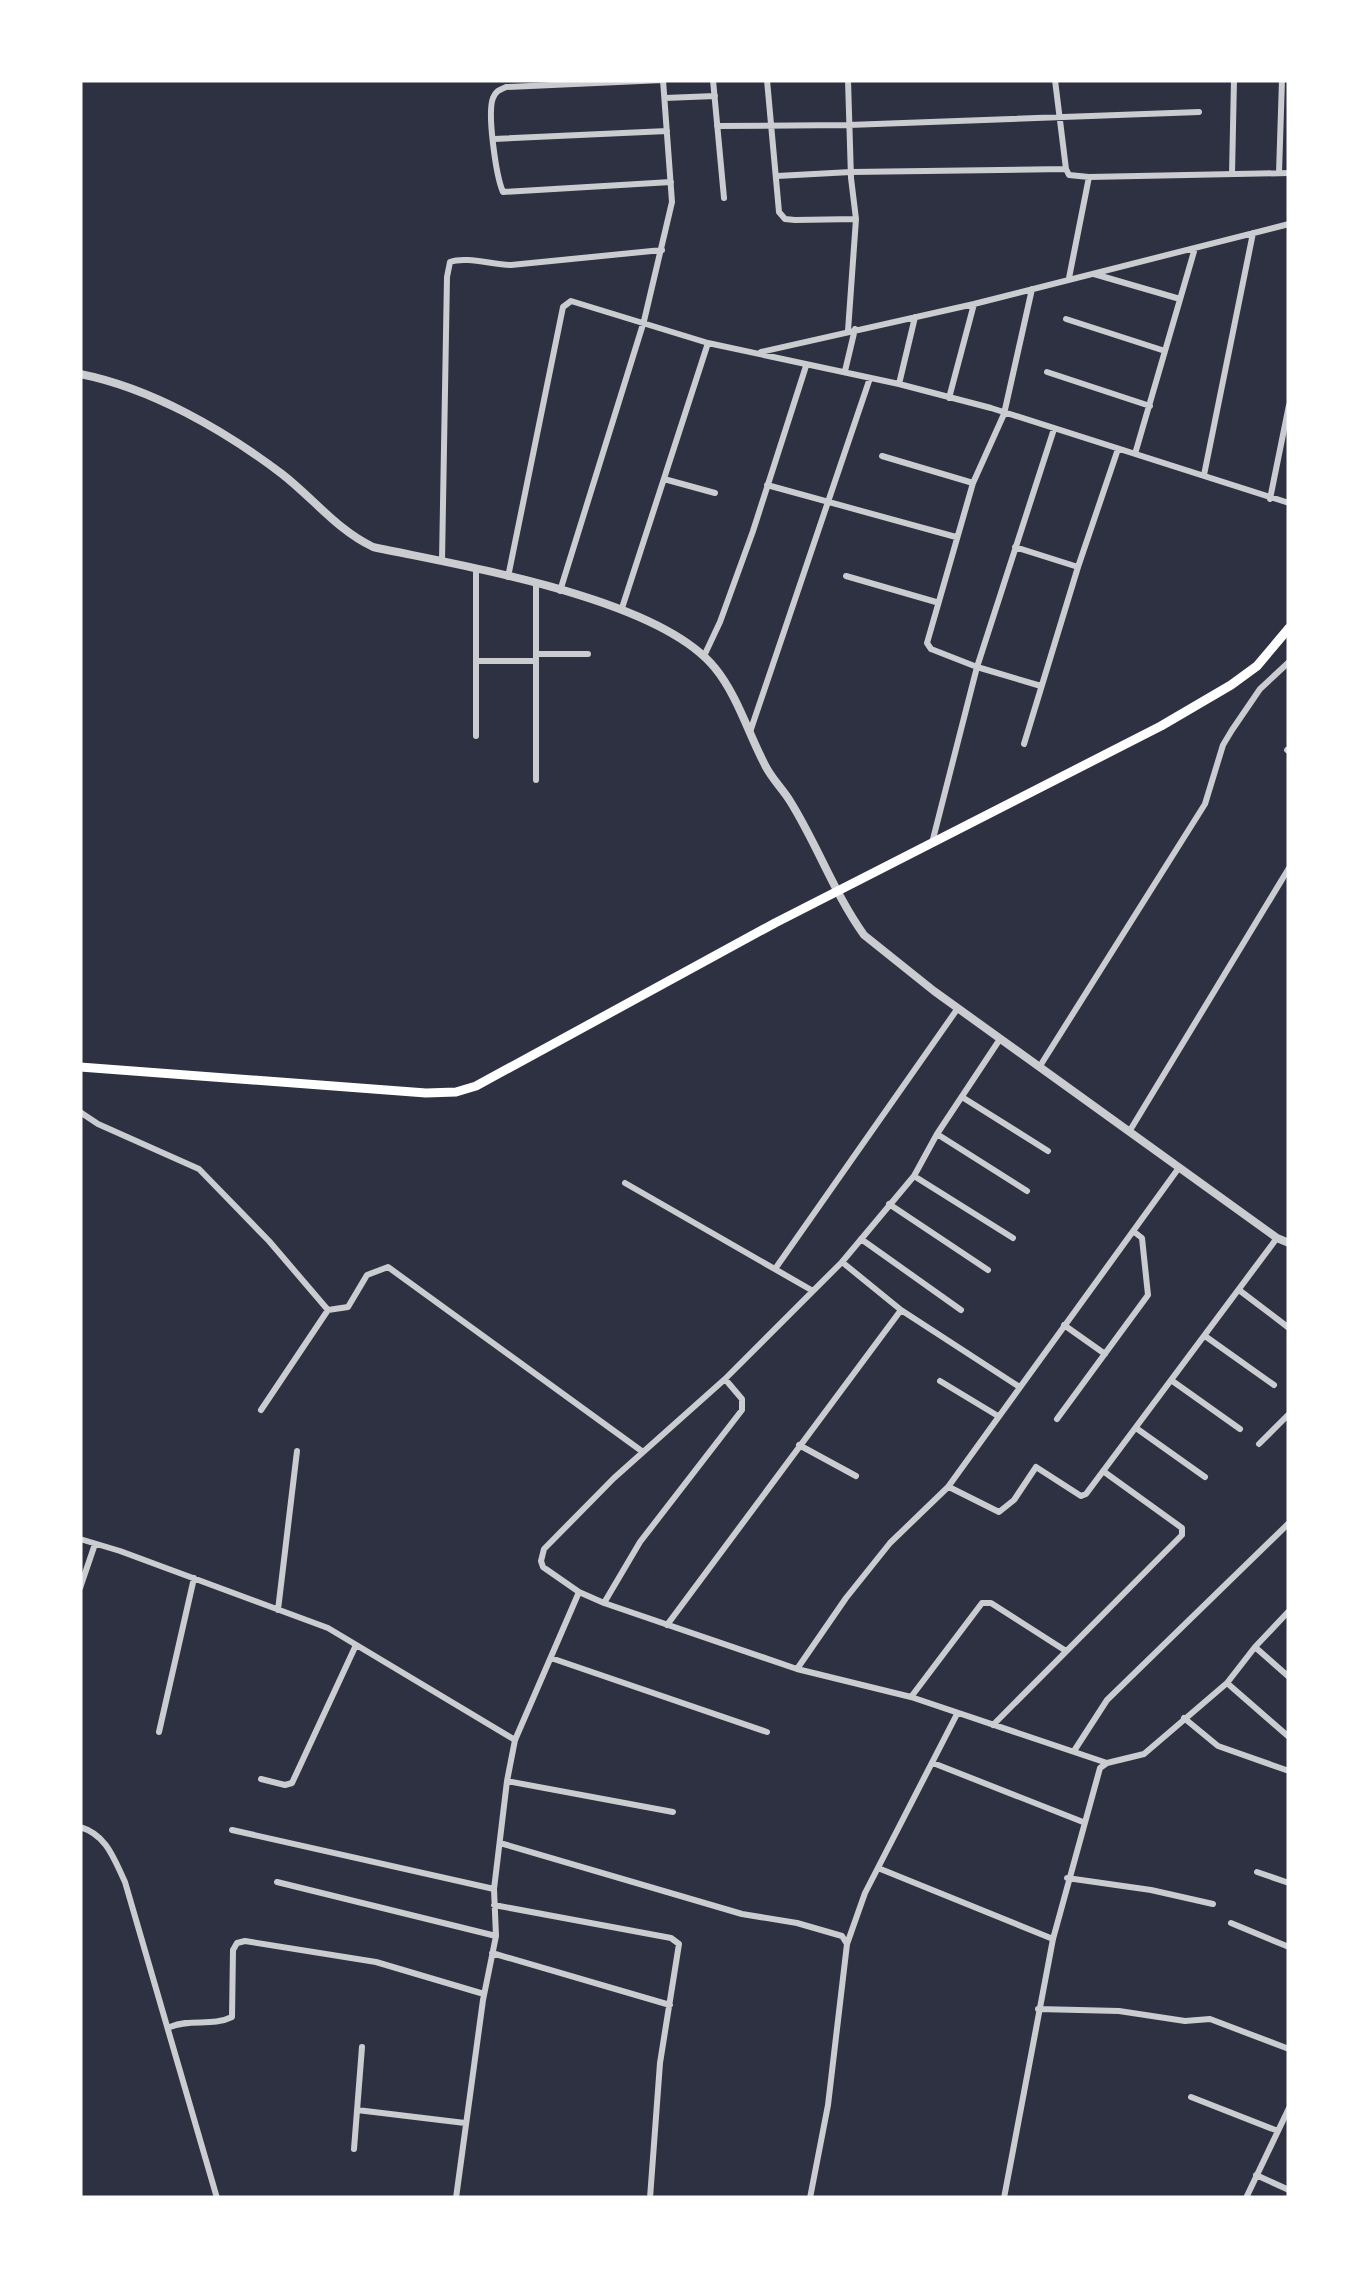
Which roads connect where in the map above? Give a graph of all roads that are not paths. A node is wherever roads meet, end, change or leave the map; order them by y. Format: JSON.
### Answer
{"nodes":[{"id":1,"x":663,"y":80,"type":"edge"},
{"id":2,"x":713,"y":80,"type":"edge"},
{"id":3,"x":767,"y":80,"type":"edge"},
{"id":4,"x":848,"y":80,"type":"edge"},
{"id":5,"x":1055,"y":80,"type":"edge"},
{"id":6,"x":1234,"y":80,"type":"edge"},
{"id":7,"x":1282,"y":80,"type":"edge"},
{"id":8,"x":607,"y":81,"type":"edge"},
{"id":9,"x":556,"y":82,"type":"edge"},
{"id":10,"x":506,"y":84,"type":"edge"},
{"id":11,"x":715,"y":96,"type":"junction"},
{"id":12,"x":665,"y":98,"type":"junction"},
{"id":13,"x":1199,"y":112,"type":"dead end"},
{"id":14,"x":1060,"y":117,"type":"junction"},
{"id":15,"x":770,"y":123,"type":"junction"},
{"id":16,"x":850,"y":124,"type":"junction"},
{"id":17,"x":717,"y":126,"type":"junction"},
{"id":18,"x":667,"y":131,"type":"junction"},
{"id":19,"x":494,"y":139,"type":"junction"},
{"id":20,"x":1066,"y":170,"type":"junction"},
{"id":21,"x":850,"y":172,"type":"junction"},
{"id":22,"x":1279,"y":173,"type":"junction"},
{"id":23,"x":1289,"y":173,"type":"edge"},
{"id":24,"x":1232,"y":174,"type":"junction"},
{"id":25,"x":776,"y":176,"type":"junction"},
{"id":26,"x":1088,"y":177,"type":"junction"},
{"id":27,"x":670,"y":182,"type":"junction"},
{"id":28,"x":724,"y":198,"type":"dead end"},
{"id":29,"x":856,"y":219,"type":"junction"},
{"id":30,"x":1289,"y":224,"type":"edge"},
{"id":31,"x":1253,"y":233,"type":"junction"},
{"id":32,"x":1195,"y":248,"type":"junction"},
{"id":33,"x":662,"y":250,"type":"junction"},
{"id":34,"x":1092,"y":274,"type":"junction"},
{"id":35,"x":1069,"y":278,"type":"junction"},
{"id":36,"x":1032,"y":289,"type":"junction"},
{"id":37,"x":1180,"y":299,"type":"junction"},
{"id":38,"x":974,"y":304,"type":"junction"},
{"id":39,"x":915,"y":317,"type":"junction"},
{"id":40,"x":1066,"y":319,"type":"dead end"},
{"id":41,"x":644,"y":321,"type":"junction"},
{"id":42,"x":851,"y":330,"type":"junction"},
{"id":43,"x":708,"y":342,"type":"junction"},
{"id":44,"x":760,"y":352,"type":"junction"},
{"id":45,"x":1165,"y":352,"type":"junction"},
{"id":46,"x":806,"y":366,"type":"junction"},
{"id":47,"x":845,"y":372,"type":"junction"},
{"id":48,"x":1048,"y":372,"type":"dead end"},
{"id":49,"x":80,"y":374,"type":"edge"},
{"id":50,"x":870,"y":378,"type":"junction"},
{"id":51,"x":899,"y":384,"type":"junction"},
{"id":52,"x":950,"y":398,"type":"junction"},
{"id":53,"x":1289,"y":405,"type":"edge"},
{"id":54,"x":1150,"y":406,"type":"junction"},
{"id":55,"x":1004,"y":414,"type":"junction"},
{"id":56,"x":1054,"y":429,"type":"junction"},
{"id":57,"x":1118,"y":450,"type":"junction"},
{"id":58,"x":1136,"y":454,"type":"junction"},
{"id":59,"x":882,"y":456,"type":"dead end"},
{"id":60,"x":1204,"y":475,"type":"junction"},
{"id":61,"x":664,"y":480,"type":"junction"},
{"id":62,"x":972,"y":482,"type":"junction"},
{"id":63,"x":768,"y":485,"type":"junction"},
{"id":64,"x":715,"y":493,"type":"dead end"},
{"id":65,"x":1270,"y":499,"type":"junction"},
{"id":66,"x":828,"y":501,"type":"junction"},
{"id":67,"x":1289,"y":503,"type":"edge"},
{"id":68,"x":956,"y":537,"type":"junction"},
{"id":69,"x":1016,"y":547,"type":"junction"},
{"id":70,"x":442,"y":562,"type":"junction"},
{"id":71,"x":1078,"y":567,"type":"junction"},
{"id":72,"x":476,"y":570,"type":"junction"},
{"id":73,"x":846,"y":576,"type":"dead end"},
{"id":74,"x":508,"y":578,"type":"junction"},
{"id":75,"x":536,"y":584,"type":"junction"},
{"id":76,"x":560,"y":590,"type":"junction"},
{"id":77,"x":936,"y":602,"type":"junction"},
{"id":78,"x":622,"y":608,"type":"junction"},
{"id":79,"x":1289,"y":628,"type":"edge"},
{"id":80,"x":588,"y":654,"type":"dead end"},
{"id":81,"x":704,"y":656,"type":"junction"},
{"id":82,"x":536,"y":658,"type":"junction"},
{"id":83,"x":476,"y":661,"type":"junction"},
{"id":84,"x":1289,"y":662,"type":"edge"},
{"id":85,"x":977,"y":668,"type":"junction"},
{"id":86,"x":1040,"y":686,"type":"junction"},
{"id":87,"x":750,"y":732,"type":"junction"},
{"id":88,"x":476,"y":736,"type":"dead end"},
{"id":89,"x":1024,"y":744,"type":"dead end"},
{"id":90,"x":536,"y":780,"type":"dead end"},
{"id":91,"x":932,"y":844,"type":"junction"},
{"id":92,"x":1289,"y":868,"type":"edge"},
{"id":93,"x":838,"y":891,"type":"junction"},
{"id":94,"x":958,"y":1008,"type":"junction"},
{"id":95,"x":1000,"y":1039,"type":"junction"},
{"id":96,"x":1040,"y":1066,"type":"junction"},
{"id":97,"x":80,"y":1067,"type":"edge"},
{"id":98,"x":80,"y":1076,"type":"edge"},
{"id":99,"x":962,"y":1097,"type":"junction"},
{"id":100,"x":80,"y":1112,"type":"edge"},
{"id":101,"x":1129,"y":1132,"type":"junction"},
{"id":102,"x":937,"y":1134,"type":"junction"},
{"id":103,"x":1048,"y":1150,"type":"dead end"},
{"id":104,"x":1178,"y":1169,"type":"junction"},
{"id":105,"x":914,"y":1176,"type":"junction"},
{"id":106,"x":625,"y":1183,"type":"dead end"},
{"id":107,"x":1027,"y":1191,"type":"dead end"},
{"id":108,"x":890,"y":1204,"type":"junction"},
{"id":109,"x":1132,"y":1231,"type":"junction"},
{"id":110,"x":1013,"y":1238,"type":"dead end"},
{"id":111,"x":1277,"y":1238,"type":"junction"},
{"id":112,"x":861,"y":1239,"type":"junction"},
{"id":113,"x":1289,"y":1243,"type":"edge"},
{"id":114,"x":842,"y":1262,"type":"junction"},
{"id":115,"x":775,"y":1269,"type":"junction"},
{"id":116,"x":988,"y":1270,"type":"dead end"},
{"id":117,"x":1238,"y":1290,"type":"junction"},
{"id":118,"x":813,"y":1291,"type":"junction"},
{"id":119,"x":328,"y":1310,"type":"junction"},
{"id":120,"x":901,"y":1310,"type":"junction"},
{"id":121,"x":960,"y":1310,"type":"dead end"},
{"id":122,"x":1064,"y":1324,"type":"junction"},
{"id":123,"x":1289,"y":1328,"type":"edge"},
{"id":124,"x":1204,"y":1336,"type":"junction"},
{"id":125,"x":1105,"y":1354,"type":"junction"},
{"id":126,"x":725,"y":1379,"type":"junction"},
{"id":127,"x":1171,"y":1380,"type":"junction"},
{"id":128,"x":940,"y":1381,"type":"dead end"},
{"id":129,"x":1274,"y":1385,"type":"dead end"},
{"id":130,"x":1018,"y":1386,"type":"junction"},
{"id":131,"x":260,"y":1410,"type":"dead end"},
{"id":132,"x":1289,"y":1414,"type":"edge"},
{"id":133,"x":998,"y":1416,"type":"junction"},
{"id":134,"x":1058,"y":1420,"type":"dead end"},
{"id":135,"x":1136,"y":1428,"type":"junction"},
{"id":136,"x":1240,"y":1429,"type":"dead end"},
{"id":137,"x":799,"y":1444,"type":"junction"},
{"id":138,"x":1258,"y":1444,"type":"dead end"},
{"id":139,"x":297,"y":1451,"type":"dead end"},
{"id":140,"x":643,"y":1452,"type":"junction"},
{"id":141,"x":1104,"y":1471,"type":"junction"},
{"id":142,"x":856,"y":1476,"type":"dead end"},
{"id":143,"x":1205,"y":1478,"type":"dead end"},
{"id":144,"x":948,"y":1487,"type":"junction"},
{"id":145,"x":1289,"y":1523,"type":"edge"},
{"id":146,"x":80,"y":1539,"type":"edge"},
{"id":147,"x":95,"y":1544,"type":"junction"},
{"id":148,"x":194,"y":1578,"type":"junction"},
{"id":149,"x":80,"y":1588,"type":"edge"},
{"id":150,"x":580,"y":1592,"type":"junction"},
{"id":151,"x":604,"y":1603,"type":"junction"},
{"id":152,"x":278,"y":1610,"type":"junction"},
{"id":153,"x":1289,"y":1611,"type":"edge"},
{"id":154,"x":667,"y":1625,"type":"junction"},
{"id":155,"x":356,"y":1645,"type":"junction"},
{"id":156,"x":1255,"y":1647,"type":"junction"},
{"id":157,"x":1066,"y":1651,"type":"junction"},
{"id":158,"x":551,"y":1658,"type":"junction"},
{"id":159,"x":797,"y":1669,"type":"junction"},
{"id":160,"x":1289,"y":1676,"type":"edge"},
{"id":161,"x":1228,"y":1683,"type":"junction"},
{"id":162,"x":911,"y":1697,"type":"junction"},
{"id":163,"x":957,"y":1714,"type":"junction"},
{"id":164,"x":1184,"y":1718,"type":"junction"},
{"id":165,"x":993,"y":1725,"type":"junction"},
{"id":166,"x":159,"y":1732,"type":"dead end"},
{"id":167,"x":767,"y":1732,"type":"dead end"},
{"id":168,"x":1289,"y":1737,"type":"edge"},
{"id":169,"x":515,"y":1740,"type":"junction"},
{"id":170,"x":1074,"y":1751,"type":"junction"},
{"id":171,"x":933,"y":1763,"type":"junction"},
{"id":172,"x":1107,"y":1763,"type":"junction"},
{"id":173,"x":1289,"y":1771,"type":"edge"},
{"id":174,"x":261,"y":1780,"type":"dead end"},
{"id":175,"x":507,"y":1781,"type":"junction"},
{"id":176,"x":673,"y":1812,"type":"dead end"},
{"id":177,"x":1083,"y":1822,"type":"junction"},
{"id":178,"x":80,"y":1828,"type":"edge"},
{"id":179,"x":232,"y":1830,"type":"dead end"},
{"id":180,"x":500,"y":1843,"type":"junction"},
{"id":181,"x":878,"y":1868,"type":"junction"},
{"id":182,"x":1257,"y":1872,"type":"dead end"},
{"id":183,"x":1067,"y":1878,"type":"junction"},
{"id":184,"x":277,"y":1882,"type":"dead end"},
{"id":185,"x":1289,"y":1884,"type":"edge"},
{"id":186,"x":494,"y":1889,"type":"junction"},
{"id":187,"x":1212,"y":1904,"type":"dead end"},
{"id":188,"x":494,"y":1905,"type":"junction"},
{"id":189,"x":1231,"y":1923,"type":"dead end"},
{"id":190,"x":496,"y":1936,"type":"junction"},
{"id":191,"x":1053,"y":1939,"type":"junction"},
{"id":192,"x":848,"y":1944,"type":"junction"},
{"id":193,"x":1289,"y":1947,"type":"edge"},
{"id":194,"x":492,"y":1953,"type":"junction"},
{"id":195,"x":484,"y":1994,"type":"junction"},
{"id":196,"x":670,"y":2005,"type":"junction"},
{"id":197,"x":1038,"y":2008,"type":"junction"},
{"id":198,"x":169,"y":2027,"type":"junction"},
{"id":199,"x":362,"y":2047,"type":"dead end"},
{"id":200,"x":1289,"y":2049,"type":"edge"},
{"id":201,"x":1191,"y":2097,"type":"dead end"},
{"id":202,"x":1289,"y":2108,"type":"edge"},
{"id":203,"x":357,"y":2110,"type":"junction"},
{"id":204,"x":1287,"y":2118,"type":"edge"},
{"id":205,"x":465,"y":2123,"type":"junction"},
{"id":206,"x":1278,"y":2131,"type":"junction"},
{"id":207,"x":354,"y":2149,"type":"dead end"},
{"id":208,"x":1256,"y":2175,"type":"junction"},
{"id":209,"x":1289,"y":2190,"type":"edge"},
{"id":210,"x":217,"y":2198,"type":"edge"},
{"id":211,"x":456,"y":2198,"type":"edge"},
{"id":212,"x":650,"y":2198,"type":"edge"},
{"id":213,"x":810,"y":2198,"type":"edge"},
{"id":214,"x":1004,"y":2198,"type":"edge"},
{"id":215,"x":1246,"y":2198,"type":"edge"}],
"edges":[{"from":1,"to":8,"type":"street"},
{"from":1,"to":12,"type":"street"},
{"from":2,"to":11,"type":"street"},
{"from":3,"to":15,"type":"street"},
{"from":4,"to":16,"type":"street"},
{"from":5,"to":14,"type":"street"},
{"from":6,"to":24,"type":"street"},
{"from":7,"to":22,"type":"street"},
{"from":8,"to":9,"type":"street"},
{"from":9,"to":10,"type":"street"},
{"from":10,"to":19,"type":"street"},
{"from":11,"to":12,"type":"street"},
{"from":11,"to":17,"type":"street"},
{"from":12,"to":18,"type":"street"},
{"from":13,"to":14,"type":"street"},
{"from":14,"to":16,"type":"street"},
{"from":14,"to":20,"type":"street"},
{"from":15,"to":16,"type":"street"},
{"from":15,"to":17,"type":"street"},
{"from":15,"to":25,"type":"street"},
{"from":16,"to":21,"type":"street"},
{"from":17,"to":28,"type":"street"},
{"from":18,"to":19,"type":"street"},
{"from":18,"to":27,"type":"street"},
{"from":19,"to":27,"type":"street"},
{"from":20,"to":21,"type":"street"},
{"from":20,"to":26,"type":"street"},
{"from":21,"to":25,"type":"street"},
{"from":21,"to":29,"type":"street"},
{"from":22,"to":23,"type":"street"},
{"from":22,"to":24,"type":"street"},
{"from":24,"to":26,"type":"street"},
{"from":25,"to":29,"type":"street"},
{"from":26,"to":35,"type":"street"},
{"from":27,"to":33,"type":"street"},
{"from":29,"to":42,"type":"street"},
{"from":30,"to":31,"type":"street"},
{"from":31,"to":32,"type":"street"},
{"from":31,"to":60,"type":"street"},
{"from":32,"to":34,"type":"street"},
{"from":32,"to":37,"type":"street"},
{"from":33,"to":41,"type":"street"},
{"from":33,"to":70,"type":"street"},
{"from":34,"to":35,"type":"street"},
{"from":34,"to":37,"type":"street"},
{"from":35,"to":36,"type":"street"},
{"from":36,"to":38,"type":"street"},
{"from":36,"to":55,"type":"street"},
{"from":37,"to":45,"type":"street"},
{"from":38,"to":39,"type":"street"},
{"from":38,"to":52,"type":"street"},
{"from":39,"to":42,"type":"street"},
{"from":39,"to":51,"type":"street"},
{"from":40,"to":45,"type":"street"},
{"from":41,"to":43,"type":"street"},
{"from":41,"to":74,"type":"street"},
{"from":41,"to":76,"type":"street"},
{"from":42,"to":44,"type":"street"},
{"from":42,"to":47,"type":"street"},
{"from":43,"to":44,"type":"street"},
{"from":43,"to":61,"type":"street"},
{"from":44,"to":46,"type":"street"},
{"from":45,"to":54,"type":"street"},
{"from":46,"to":47,"type":"street"},
{"from":46,"to":63,"type":"street"},
{"from":47,"to":50,"type":"street"},
{"from":48,"to":54,"type":"street"},
{"from":49,"to":70,"type":"street"},
{"from":50,"to":51,"type":"street"},
{"from":50,"to":66,"type":"street"},
{"from":51,"to":52,"type":"street"},
{"from":52,"to":55,"type":"street"},
{"from":53,"to":65,"type":"street"},
{"from":54,"to":58,"type":"street"},
{"from":55,"to":56,"type":"street"},
{"from":55,"to":62,"type":"street"},
{"from":56,"to":57,"type":"street"},
{"from":56,"to":69,"type":"street"},
{"from":57,"to":58,"type":"street"},
{"from":57,"to":71,"type":"street"},
{"from":58,"to":60,"type":"street"},
{"from":59,"to":62,"type":"street"},
{"from":60,"to":65,"type":"street"},
{"from":61,"to":64,"type":"street"},
{"from":61,"to":78,"type":"street"},
{"from":62,"to":68,"type":"street"},
{"from":63,"to":66,"type":"street"},
{"from":63,"to":81,"type":"street"},
{"from":65,"to":67,"type":"street"},
{"from":66,"to":68,"type":"street"},
{"from":66,"to":87,"type":"street"},
{"from":68,"to":77,"type":"street"},
{"from":69,"to":71,"type":"street"},
{"from":69,"to":85,"type":"street"},
{"from":70,"to":72,"type":"street"},
{"from":71,"to":86,"type":"street"},
{"from":72,"to":74,"type":"street"},
{"from":72,"to":83,"type":"street"},
{"from":73,"to":77,"type":"street"},
{"from":74,"to":75,"type":"street"},
{"from":75,"to":76,"type":"street"},
{"from":75,"to":82,"type":"street"},
{"from":76,"to":78,"type":"street"},
{"from":77,"to":85,"type":"street"},
{"from":78,"to":81,"type":"street"},
{"from":79,"to":91,"type":"main road"},
{"from":80,"to":82,"type":"street"},
{"from":81,"to":87,"type":"street"},
{"from":82,"to":83,"type":"street"},
{"from":82,"to":90,"type":"street"},
{"from":83,"to":88,"type":"street"},
{"from":84,"to":96,"type":"street"},
{"from":85,"to":86,"type":"street"},
{"from":85,"to":91,"type":"street"},
{"from":86,"to":89,"type":"street"},
{"from":87,"to":93,"type":"street"},
{"from":91,"to":93,"type":"main road"},
{"from":92,"to":101,"type":"street"},
{"from":93,"to":94,"type":"street"},
{"from":93,"to":97,"type":"main road"},
{"from":94,"to":95,"type":"street"},
{"from":94,"to":115,"type":"street"},
{"from":95,"to":96,"type":"street"},
{"from":95,"to":99,"type":"street"},
{"from":96,"to":101,"type":"street"},
{"from":97,"to":98,"type":"street"},
{"from":99,"to":102,"type":"street"},
{"from":99,"to":103,"type":"street"},
{"from":100,"to":119,"type":"street"},
{"from":101,"to":104,"type":"street"},
{"from":102,"to":105,"type":"street"},
{"from":102,"to":107,"type":"street"},
{"from":104,"to":109,"type":"street"},
{"from":104,"to":111,"type":"street"},
{"from":105,"to":108,"type":"street"},
{"from":105,"to":110,"type":"street"},
{"from":106,"to":115,"type":"street"},
{"from":108,"to":112,"type":"street"},
{"from":108,"to":116,"type":"street"},
{"from":109,"to":122,"type":"street"},
{"from":109,"to":125,"type":"street"},
{"from":111,"to":113,"type":"street"},
{"from":111,"to":117,"type":"street"},
{"from":112,"to":114,"type":"street"},
{"from":112,"to":121,"type":"street"},
{"from":114,"to":118,"type":"street"},
{"from":114,"to":120,"type":"street"},
{"from":115,"to":118,"type":"street"},
{"from":117,"to":123,"type":"street"},
{"from":117,"to":124,"type":"street"},
{"from":118,"to":126,"type":"street"},
{"from":119,"to":131,"type":"street"},
{"from":119,"to":140,"type":"street"},
{"from":120,"to":130,"type":"street"},
{"from":120,"to":137,"type":"street"},
{"from":122,"to":125,"type":"street"},
{"from":122,"to":130,"type":"street"},
{"from":124,"to":127,"type":"street"},
{"from":124,"to":129,"type":"street"},
{"from":125,"to":134,"type":"street"},
{"from":126,"to":140,"type":"street"},
{"from":126,"to":151,"type":"street"},
{"from":127,"to":135,"type":"street"},
{"from":127,"to":136,"type":"street"},
{"from":128,"to":133,"type":"street"},
{"from":130,"to":133,"type":"street"},
{"from":132,"to":138,"type":"street"},
{"from":133,"to":144,"type":"street"},
{"from":135,"to":141,"type":"street"},
{"from":135,"to":143,"type":"street"},
{"from":137,"to":142,"type":"street"},
{"from":137,"to":154,"type":"street"},
{"from":139,"to":152,"type":"street"},
{"from":140,"to":150,"type":"street"},
{"from":141,"to":144,"type":"street"},
{"from":141,"to":157,"type":"street"},
{"from":144,"to":159,"type":"street"},
{"from":145,"to":170,"type":"street"},
{"from":146,"to":147,"type":"street"},
{"from":147,"to":148,"type":"street"},
{"from":147,"to":149,"type":"street"},
{"from":148,"to":152,"type":"street"},
{"from":148,"to":166,"type":"street"},
{"from":150,"to":151,"type":"street"},
{"from":150,"to":158,"type":"street"},
{"from":151,"to":154,"type":"street"},
{"from":152,"to":155,"type":"street"},
{"from":153,"to":156,"type":"street"},
{"from":154,"to":159,"type":"street"},
{"from":155,"to":169,"type":"street"},
{"from":155,"to":174,"type":"street"},
{"from":156,"to":160,"type":"street"},
{"from":156,"to":161,"type":"street"},
{"from":157,"to":162,"type":"street"},
{"from":157,"to":165,"type":"street"},
{"from":158,"to":167,"type":"street"},
{"from":158,"to":169,"type":"street"},
{"from":159,"to":162,"type":"street"},
{"from":161,"to":164,"type":"street"},
{"from":161,"to":168,"type":"street"},
{"from":162,"to":163,"type":"street"},
{"from":163,"to":165,"type":"street"},
{"from":163,"to":171,"type":"street"},
{"from":164,"to":172,"type":"street"},
{"from":164,"to":173,"type":"street"},
{"from":165,"to":170,"type":"street"},
{"from":169,"to":175,"type":"street"},
{"from":170,"to":172,"type":"street"},
{"from":171,"to":177,"type":"street"},
{"from":171,"to":181,"type":"street"},
{"from":172,"to":177,"type":"street"},
{"from":175,"to":176,"type":"street"},
{"from":175,"to":180,"type":"street"},
{"from":177,"to":183,"type":"street"},
{"from":178,"to":198,"type":"street"},
{"from":179,"to":186,"type":"street"},
{"from":180,"to":186,"type":"street"},
{"from":180,"to":192,"type":"street"},
{"from":181,"to":191,"type":"street"},
{"from":181,"to":192,"type":"street"},
{"from":182,"to":185,"type":"street"},
{"from":183,"to":187,"type":"street"},
{"from":183,"to":191,"type":"street"},
{"from":184,"to":190,"type":"street"},
{"from":186,"to":188,"type":"street"},
{"from":188,"to":190,"type":"street"},
{"from":188,"to":196,"type":"street"},
{"from":189,"to":193,"type":"street"},
{"from":190,"to":194,"type":"street"},
{"from":191,"to":197,"type":"street"},
{"from":192,"to":213,"type":"street"},
{"from":194,"to":195,"type":"street"},
{"from":194,"to":196,"type":"street"},
{"from":195,"to":198,"type":"street"},
{"from":195,"to":205,"type":"street"},
{"from":196,"to":212,"type":"street"},
{"from":197,"to":200,"type":"street"},
{"from":197,"to":214,"type":"street"},
{"from":198,"to":210,"type":"street"},
{"from":199,"to":203,"type":"street"},
{"from":201,"to":206,"type":"street"},
{"from":202,"to":204,"type":"street"},
{"from":203,"to":205,"type":"street"},
{"from":203,"to":207,"type":"street"},
{"from":204,"to":206,"type":"street"},
{"from":205,"to":211,"type":"street"},
{"from":206,"to":208,"type":"street"},
{"from":208,"to":209,"type":"street"},
{"from":208,"to":215,"type":"street"}]}
